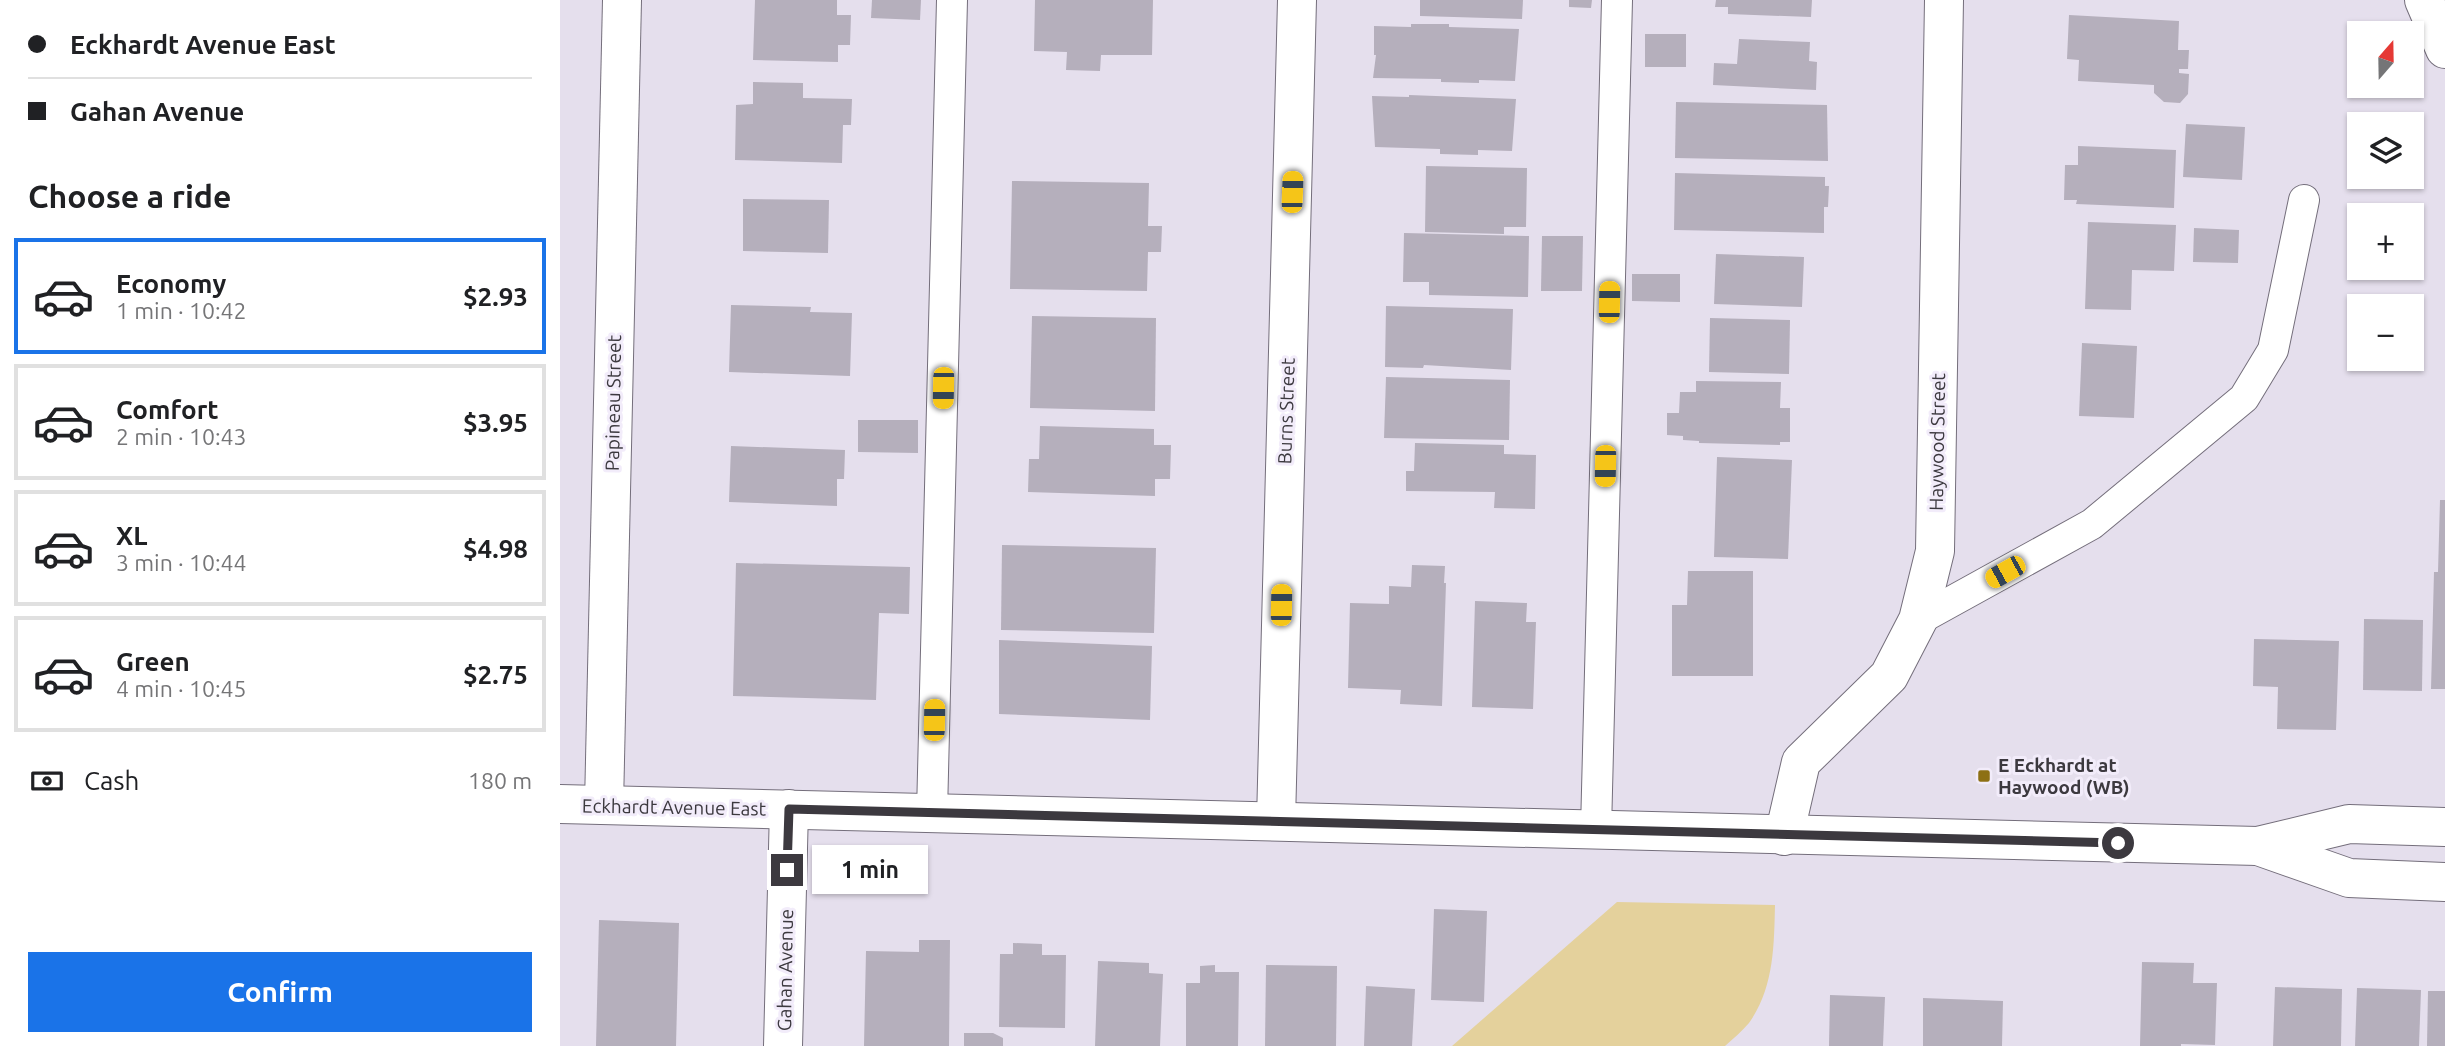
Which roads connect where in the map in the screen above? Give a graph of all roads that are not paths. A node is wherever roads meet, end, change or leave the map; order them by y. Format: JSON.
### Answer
{"nodes":[{"id":1,"x":622,"y":0,"type":"edge"},
{"id":2,"x":952,"y":0,"type":"edge"},
{"id":3,"x":1297,"y":0,"type":"edge"},
{"id":4,"x":1617,"y":0,"type":"edge"},
{"id":5,"x":1944,"y":0,"type":"edge"},
{"id":6,"x":2424,"y":0,"type":"edge"},
{"id":7,"x":2445,"y":49,"type":"edge"},
{"id":8,"x":2304,"y":200,"type":"dead end"},
{"id":9,"x":1918,"y":620,"type":"junction"},
{"id":10,"x":560,"y":804,"type":"edge"},
{"id":11,"x":604,"y":805,"type":"junction"},
{"id":12,"x":789,"y":809,"type":"junction"},
{"id":13,"x":932,"y":813,"type":"junction"},
{"id":14,"x":1276,"y":821,"type":"junction"},
{"id":15,"x":2445,"y":827,"type":"edge"},
{"id":16,"x":1596,"y":830,"type":"junction"},
{"id":17,"x":1784,"y":836,"type":"junction"},
{"id":18,"x":2258,"y":846,"type":"junction"},
{"id":19,"x":2445,"y":882,"type":"edge"},
{"id":20,"x":783,"y":1046,"type":"edge"}],
"edges":[{"from":1,"to":11,"type":"street","name":"Papineau Street"},
{"from":2,"to":13,"type":"lane"},
{"from":3,"to":14,"type":"street","name":"Burns Street"},
{"from":4,"to":16,"type":"lane"},
{"from":5,"to":9,"type":"street","name":"Haywood Street"},
{"from":6,"to":7,"type":"street"},
{"from":8,"to":9,"type":"lane"},
{"from":9,"to":17,"type":"street","name":"Haywood Street"},
{"from":10,"to":11,"type":"street","name":"Eckhardt Avenue East"},
{"from":11,"to":12,"type":"street","name":"Eckhardt Avenue East"},
{"from":12,"to":13,"type":"street","name":"Eckhardt Avenue East"},
{"from":12,"to":20,"type":"street","name":"Gahan Avenue"},
{"from":13,"to":14,"type":"street","name":"Eckhardt Avenue East"},
{"from":14,"to":16,"type":"street","name":"Eckhardt Avenue East"},
{"from":15,"to":18,"type":"street","name":"Eckhardt Avenue East"},
{"from":16,"to":17,"type":"street","name":"Eckhardt Avenue East"},
{"from":17,"to":18,"type":"street","name":"Eckhardt Avenue East"},
{"from":18,"to":19,"type":"street","name":"Eckhardt Avenue East"}]}
